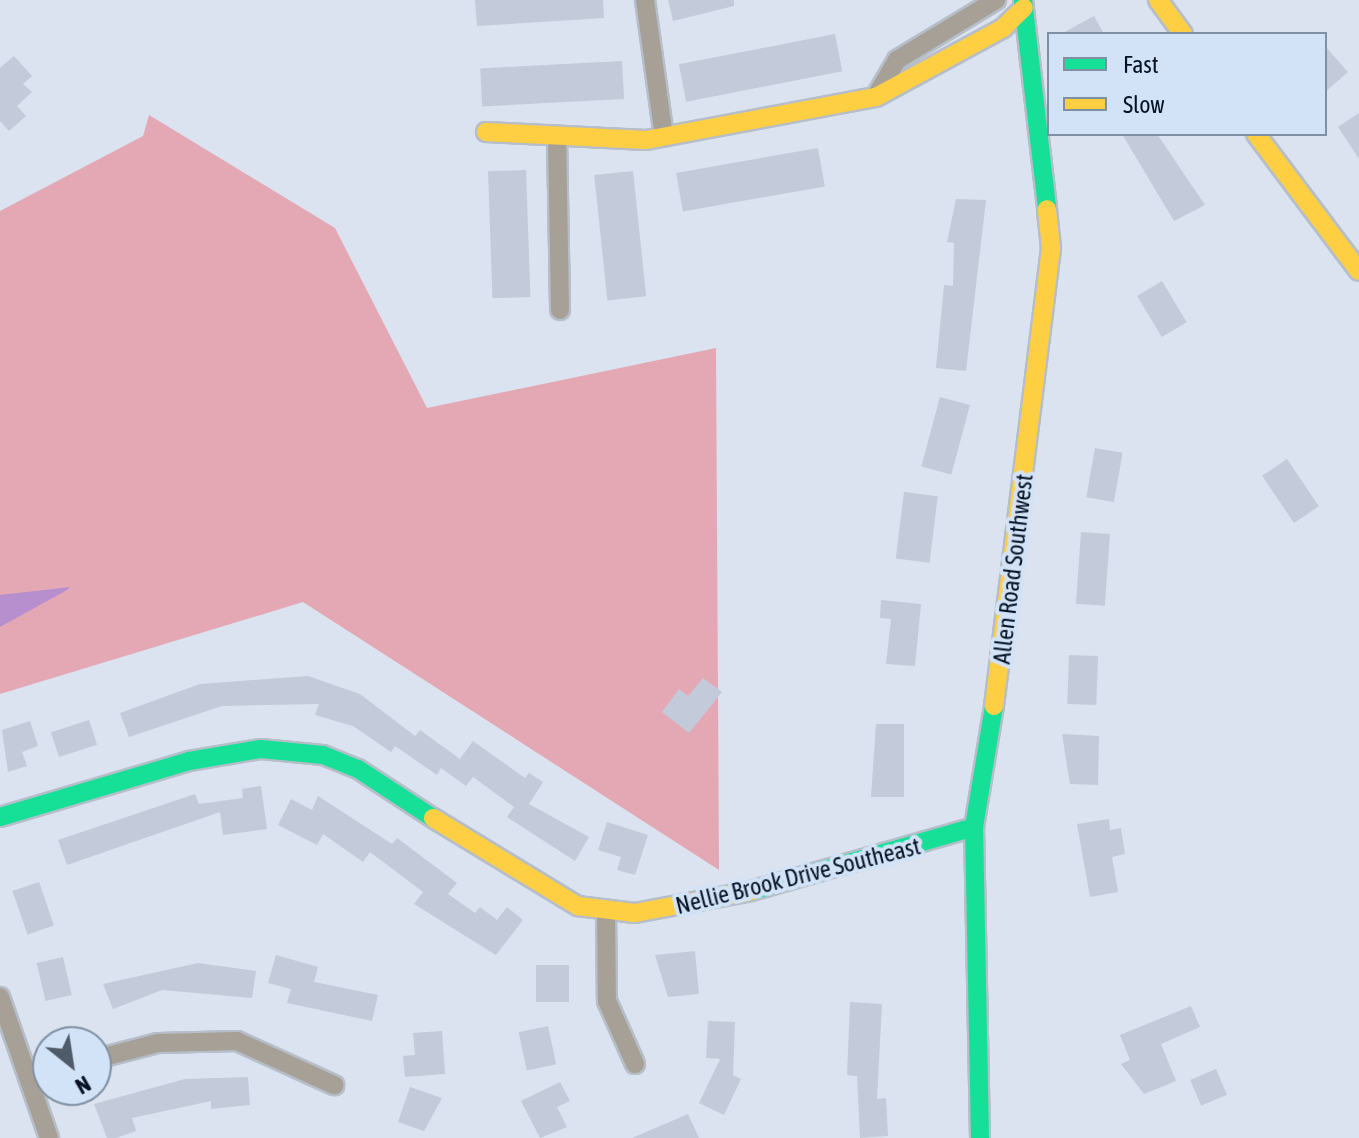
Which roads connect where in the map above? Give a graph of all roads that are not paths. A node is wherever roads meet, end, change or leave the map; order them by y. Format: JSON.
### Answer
{"nodes":[{"id":1,"x":645,"y":0,"type":"edge"},
{"id":2,"x":996,"y":0,"type":"edge"},
{"id":3,"x":1158,"y":0,"type":"edge"},
{"id":4,"x":1024,"y":4,"type":"edge"},
{"id":5,"x":1182,"y":32,"type":"edge"},
{"id":6,"x":938,"y":36,"type":"junction"},
{"id":7,"x":948,"y":59,"type":"junction"},
{"id":8,"x":876,"y":97,"type":"junction"},
{"id":9,"x":486,"y":132,"type":"dead end"},
{"id":10,"x":557,"y":136,"type":"junction"},
{"id":11,"x":1258,"y":136,"type":"edge"},
{"id":12,"x":664,"y":137,"type":"junction"},
{"id":13,"x":1359,"y":271,"type":"edge"},
{"id":14,"x":560,"y":310,"type":"dead end"},
{"id":15,"x":0,"y":817,"type":"edge"},
{"id":16,"x":974,"y":827,"type":"junction"},
{"id":17,"x":606,"y":912,"type":"junction"},
{"id":18,"x":0,"y":997,"type":"edge"},
{"id":19,"x":112,"y":1055,"type":"edge"},
{"id":20,"x":32,"y":1062,"type":"edge"},
{"id":21,"x":635,"y":1064,"type":"dead end"},
{"id":22,"x":334,"y":1085,"type":"dead end"},
{"id":23,"x":45,"y":1106,"type":"edge"},
{"id":24,"x":49,"y":1138,"type":"edge"},
{"id":25,"x":980,"y":1138,"type":"edge"}],
"edges":[{"from":1,"to":12,"type":"street"},
{"from":2,"to":4,"type":"street"},
{"from":2,"to":6,"type":"street"},
{"from":3,"to":5,"type":"street"},
{"from":4,"to":7,"type":"street"},
{"from":4,"to":16,"type":"street","name":"Allen Road Southwest"},
{"from":6,"to":7,"type":"street"},
{"from":6,"to":8,"type":"street"},
{"from":7,"to":8,"type":"street"},
{"from":8,"to":12,"type":"street"},
{"from":9,"to":10,"type":"street"},
{"from":10,"to":12,"type":"street"},
{"from":10,"to":14,"type":"street"},
{"from":11,"to":13,"type":"street"},
{"from":15,"to":17,"type":"street","name":"Nellie Brook Drive Southeast"},
{"from":16,"to":17,"type":"street","name":"Nellie Brook Drive Southeast"},
{"from":16,"to":25,"type":"street","name":"Allen Road Southwest"},
{"from":17,"to":21,"type":"street"},
{"from":18,"to":20,"type":"street"},
{"from":19,"to":22,"type":"street"},
{"from":23,"to":24,"type":"street"}]}
